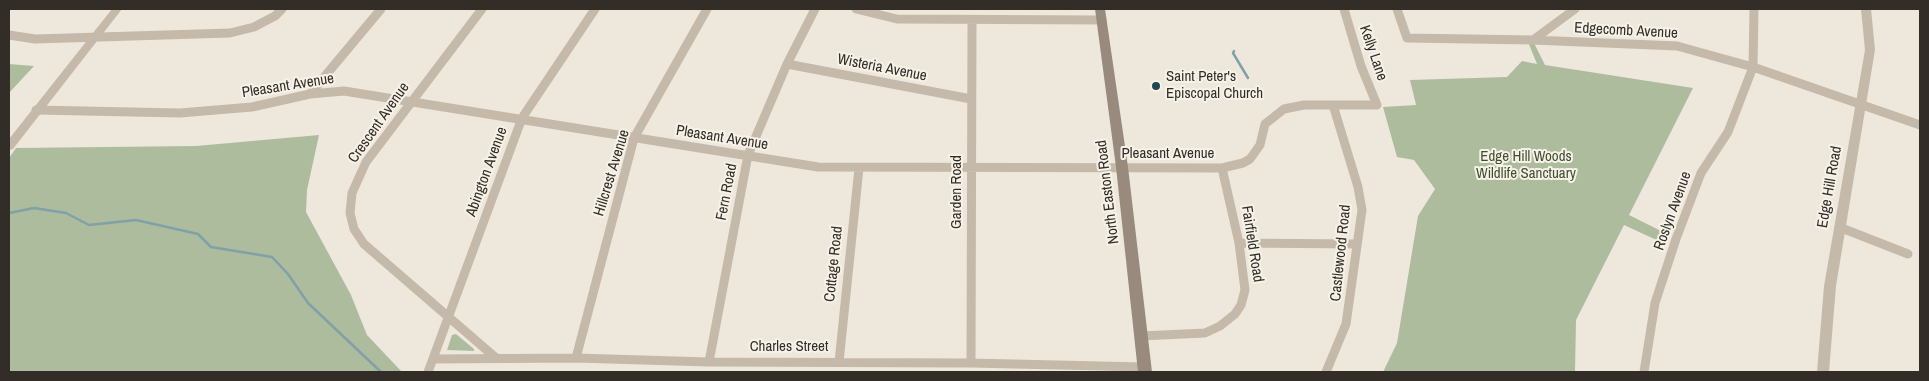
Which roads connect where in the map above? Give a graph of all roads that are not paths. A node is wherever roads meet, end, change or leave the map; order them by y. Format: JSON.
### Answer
{"nodes":[{"id":1,"x":117,"y":9,"type":"edge"},
{"id":2,"x":282,"y":9,"type":"edge"},
{"id":3,"x":381,"y":9,"type":"edge"},
{"id":4,"x":482,"y":9,"type":"edge"},
{"id":5,"x":596,"y":9,"type":"edge"},
{"id":6,"x":707,"y":9,"type":"edge"},
{"id":7,"x":814,"y":9,"type":"edge"},
{"id":8,"x":856,"y":9,"type":"edge"},
{"id":9,"x":1344,"y":9,"type":"edge"},
{"id":10,"x":1396,"y":9,"type":"edge"},
{"id":11,"x":1575,"y":9,"type":"edge"},
{"id":12,"x":1754,"y":9,"type":"edge"},
{"id":13,"x":1866,"y":9,"type":"edge"},
{"id":14,"x":1101,"y":14,"type":"edge"},
{"id":15,"x":972,"y":20,"type":"junction"},
{"id":16,"x":9,"y":35,"type":"edge"},
{"id":17,"x":97,"y":36,"type":"junction"},
{"id":18,"x":1533,"y":40,"type":"junction"},
{"id":19,"x":787,"y":64,"type":"junction"},
{"id":20,"x":1753,"y":67,"type":"junction"},
{"id":21,"x":310,"y":94,"type":"junction"},
{"id":22,"x":971,"y":99,"type":"junction"},
{"id":23,"x":411,"y":102,"type":"junction"},
{"id":24,"x":1333,"y":105,"type":"junction"},
{"id":25,"x":1377,"y":105,"type":"joint"},
{"id":26,"x":1862,"y":105,"type":"junction"},
{"id":27,"x":36,"y":110,"type":"junction"},
{"id":28,"x":522,"y":118,"type":"junction"},
{"id":29,"x":1920,"y":125,"type":"edge"},
{"id":30,"x":634,"y":138,"type":"junction"},
{"id":31,"x":9,"y":146,"type":"edge"},
{"id":32,"x":748,"y":155,"type":"junction"},
{"id":33,"x":858,"y":168,"type":"junction"},
{"id":34,"x":970,"y":168,"type":"junction"},
{"id":35,"x":1122,"y":168,"type":"junction"},
{"id":36,"x":1222,"y":168,"type":"junction"},
{"id":37,"x":1839,"y":226,"type":"junction"},
{"id":38,"x":1239,"y":243,"type":"junction"},
{"id":39,"x":1357,"y":244,"type":"junction"},
{"id":40,"x":1908,"y":254,"type":"dead end"},
{"id":41,"x":449,"y":318,"type":"junction"},
{"id":42,"x":1141,"y":336,"type":"junction"},
{"id":43,"x":496,"y":358,"type":"junction"},
{"id":44,"x":576,"y":358,"type":"junction"},
{"id":45,"x":433,"y":359,"type":"junction"},
{"id":46,"x":709,"y":362,"type":"junction"},
{"id":47,"x":839,"y":362,"type":"junction"},
{"id":48,"x":971,"y":363,"type":"junction"},
{"id":49,"x":1145,"y":370,"type":"edge"},
{"id":50,"x":428,"y":372,"type":"edge"},
{"id":51,"x":1326,"y":372,"type":"edge"},
{"id":52,"x":1644,"y":372,"type":"edge"},
{"id":53,"x":1823,"y":372,"type":"edge"}],
"edges":[{"from":1,"to":17,"type":"street"},
{"from":2,"to":17,"type":"street"},
{"from":3,"to":21,"type":"street"},
{"from":4,"to":23,"type":"street","name":"Crescent Avenue"},
{"from":5,"to":28,"type":"street","name":"Abington Avenue"},
{"from":6,"to":30,"type":"street","name":"Hillcrest Avenue"},
{"from":7,"to":19,"type":"street","name":"Fern Road"},
{"from":8,"to":15,"type":"street"},
{"from":9,"to":25,"type":"street","name":"Kelly Lane"},
{"from":10,"to":18,"type":"street","name":"Edgecomb Avenue"},
{"from":11,"to":18,"type":"street"},
{"from":12,"to":20,"type":"street","name":"Roslyn Avenue"},
{"from":13,"to":26,"type":"street","name":"Edge Hill Road"},
{"from":14,"to":15,"type":"street"},
{"from":14,"to":35,"type":"main road","name":"North Easton Road"},
{"from":15,"to":22,"type":"street","name":"Garden Road"},
{"from":16,"to":17,"type":"street"},
{"from":17,"to":27,"type":"street"},
{"from":18,"to":20,"type":"street","name":"Edgecomb Avenue"},
{"from":19,"to":22,"type":"street","name":"Wisteria Avenue"},
{"from":19,"to":32,"type":"street","name":"Fern Road"},
{"from":20,"to":26,"type":"street","name":"Edgecomb Avenue"},
{"from":20,"to":52,"type":"street","name":"Roslyn Avenue"},
{"from":21,"to":23,"type":"street","name":"Pleasant Avenue"},
{"from":21,"to":27,"type":"street","name":"Pleasant Avenue"},
{"from":22,"to":34,"type":"street","name":"Garden Road"},
{"from":23,"to":28,"type":"street","name":"Pleasant Avenue"},
{"from":23,"to":41,"type":"street","name":"Crescent Avenue"},
{"from":24,"to":25,"type":"street","name":"Pleasant Avenue"},
{"from":24,"to":36,"type":"street","name":"Pleasant Avenue"},
{"from":24,"to":39,"type":"street","name":"Castlewood Road"},
{"from":26,"to":29,"type":"street","name":"Edgecomb Avenue"},
{"from":26,"to":37,"type":"street","name":"Edge Hill Road"},
{"from":27,"to":31,"type":"street"},
{"from":28,"to":30,"type":"street","name":"Pleasant Avenue"},
{"from":28,"to":41,"type":"street","name":"Abington Avenue"},
{"from":30,"to":32,"type":"street","name":"Pleasant Avenue"},
{"from":30,"to":44,"type":"street","name":"Hillcrest Avenue"},
{"from":32,"to":33,"type":"street","name":"Pleasant Avenue"},
{"from":32,"to":46,"type":"street","name":"Fern Road"},
{"from":33,"to":34,"type":"street","name":"Pleasant Avenue"},
{"from":33,"to":47,"type":"street","name":"Cottage Road"},
{"from":34,"to":35,"type":"street","name":"Pleasant Avenue"},
{"from":34,"to":48,"type":"street","name":"Garden Road"},
{"from":35,"to":36,"type":"street","name":"Pleasant Avenue"},
{"from":35,"to":42,"type":"main road","name":"North Easton Road"},
{"from":36,"to":38,"type":"street","name":"Fairfield Road"},
{"from":37,"to":40,"type":"street"},
{"from":37,"to":53,"type":"street","name":"Edge Hill Road"},
{"from":38,"to":39,"type":"street"},
{"from":38,"to":42,"type":"street","name":"Fairfield Road"},
{"from":39,"to":51,"type":"street","name":"Castlewood Road"},
{"from":41,"to":43,"type":"street","name":"Crescent Avenue"},
{"from":41,"to":45,"type":"street","name":"Abington Avenue"},
{"from":42,"to":49,"type":"main road","name":"North Easton Road"},
{"from":43,"to":44,"type":"street","name":"Charles Street"},
{"from":43,"to":45,"type":"street","name":"Charles Street"},
{"from":44,"to":46,"type":"street","name":"Charles Street"},
{"from":45,"to":50,"type":"street"},
{"from":46,"to":47,"type":"street","name":"Charles Street"},
{"from":47,"to":48,"type":"street","name":"Charles Street"},
{"from":48,"to":49,"type":"street","name":"Charles Street"}]}
